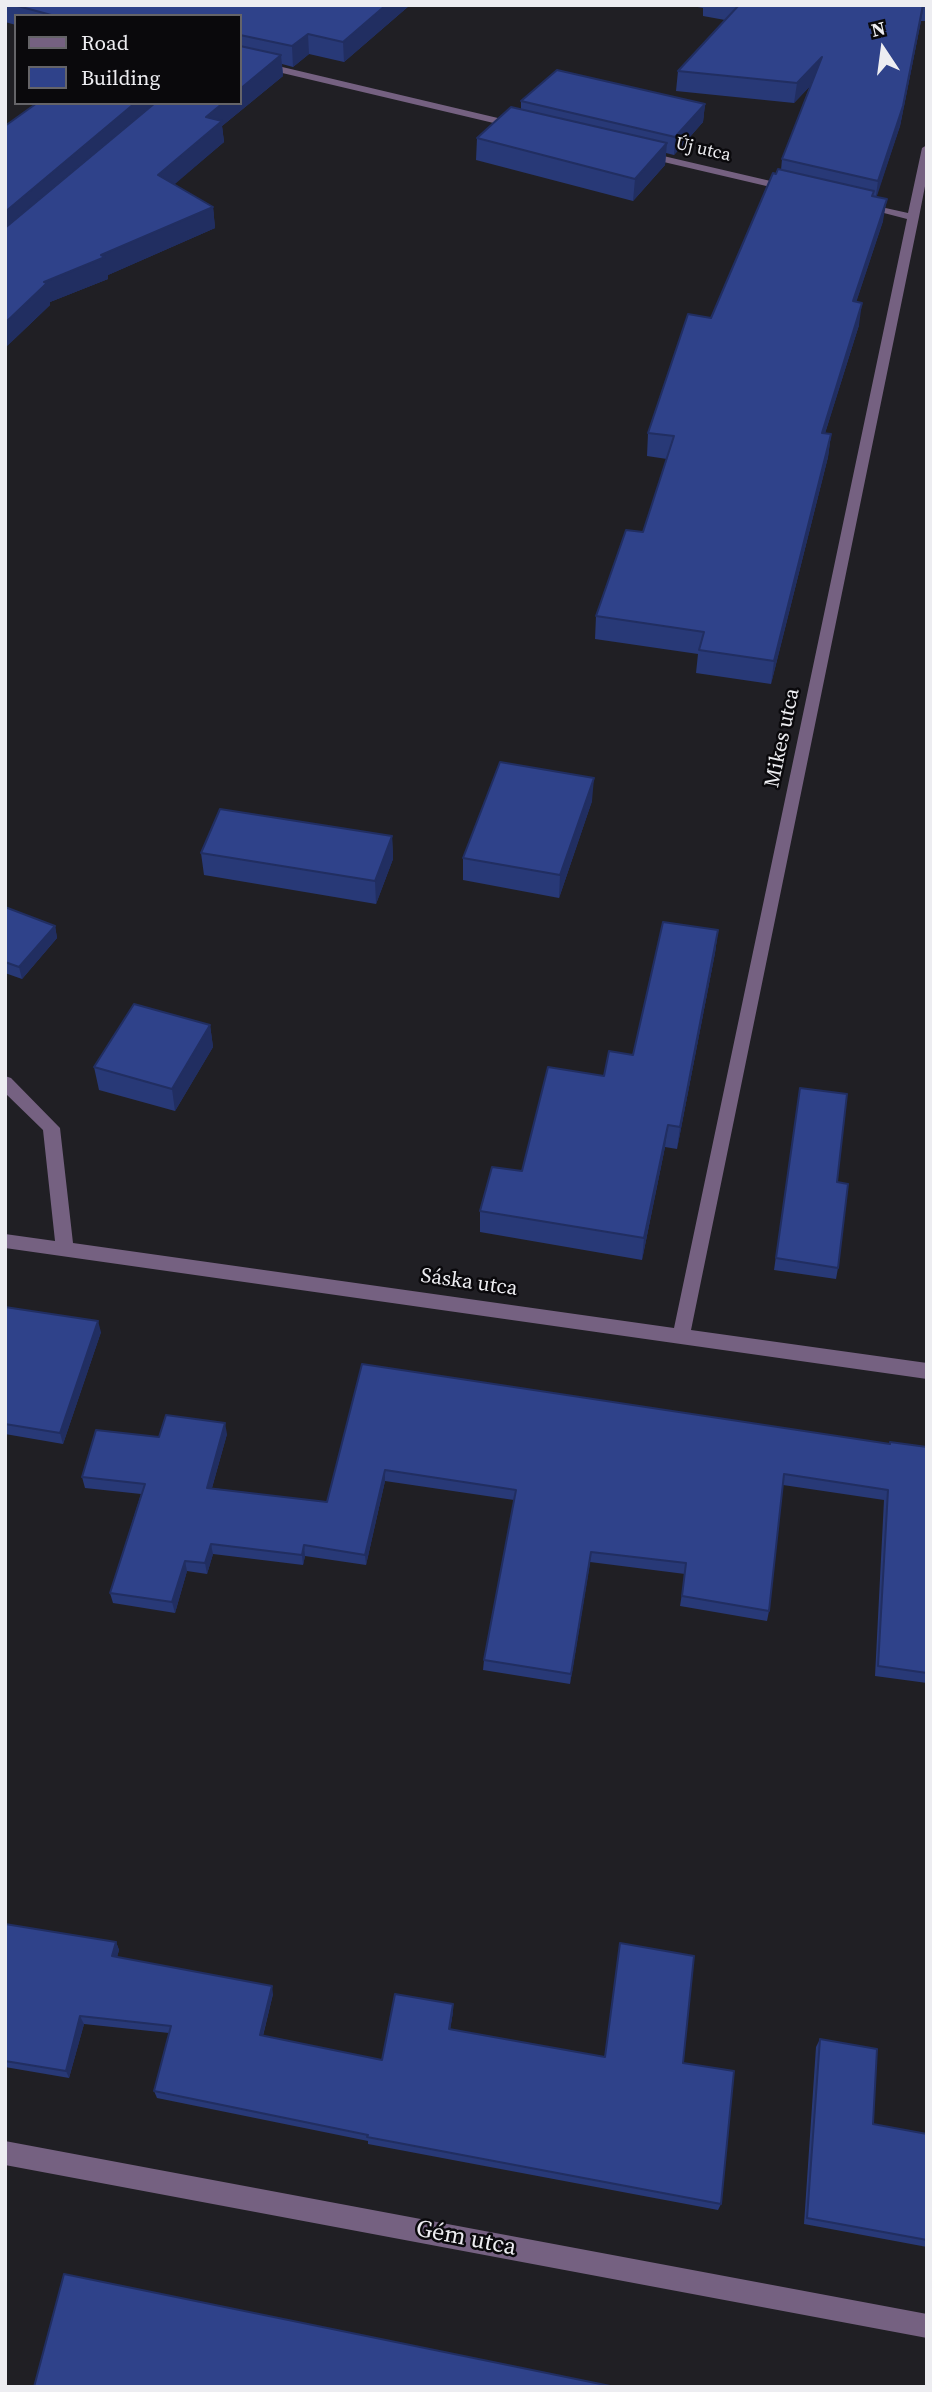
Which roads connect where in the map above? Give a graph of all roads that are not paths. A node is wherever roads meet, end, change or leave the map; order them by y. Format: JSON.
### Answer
{"nodes":[{"id":1,"x":242,"y":60,"type":"edge"},
{"id":2,"x":536,"y":130,"type":"edge"},
{"id":3,"x":927,"y":148,"type":"edge"},
{"id":4,"x":630,"y":151,"type":"edge"},
{"id":5,"x":805,"y":192,"type":"edge"},
{"id":6,"x":845,"y":202,"type":"edge"},
{"id":7,"x":913,"y":217,"type":"junction"},
{"id":8,"x":5,"y":1082,"type":"edge"},
{"id":9,"x":5,"y":1241,"type":"edge"},
{"id":10,"x":65,"y":1249,"type":"junction"},
{"id":11,"x":681,"y":1336,"type":"junction"},
{"id":12,"x":927,"y":1371,"type":"edge"},
{"id":13,"x":5,"y":2152,"type":"edge"},
{"id":14,"x":927,"y":2326,"type":"edge"}],
"edges":[{"from":1,"to":2,"type":"street"},
{"from":3,"to":7,"type":"street","name":"Mikes utca"},
{"from":4,"to":5,"type":"street","name":"Új utca"},
{"from":6,"to":7,"type":"street"},
{"from":7,"to":11,"type":"street","name":"Mikes utca"},
{"from":8,"to":10,"type":"street"},
{"from":9,"to":10,"type":"street","name":"Sáska utca"},
{"from":10,"to":11,"type":"street","name":"Sáska utca"},
{"from":11,"to":12,"type":"street","name":"Sáska utca"},
{"from":13,"to":14,"type":"street","name":"Gém utca"}]}
